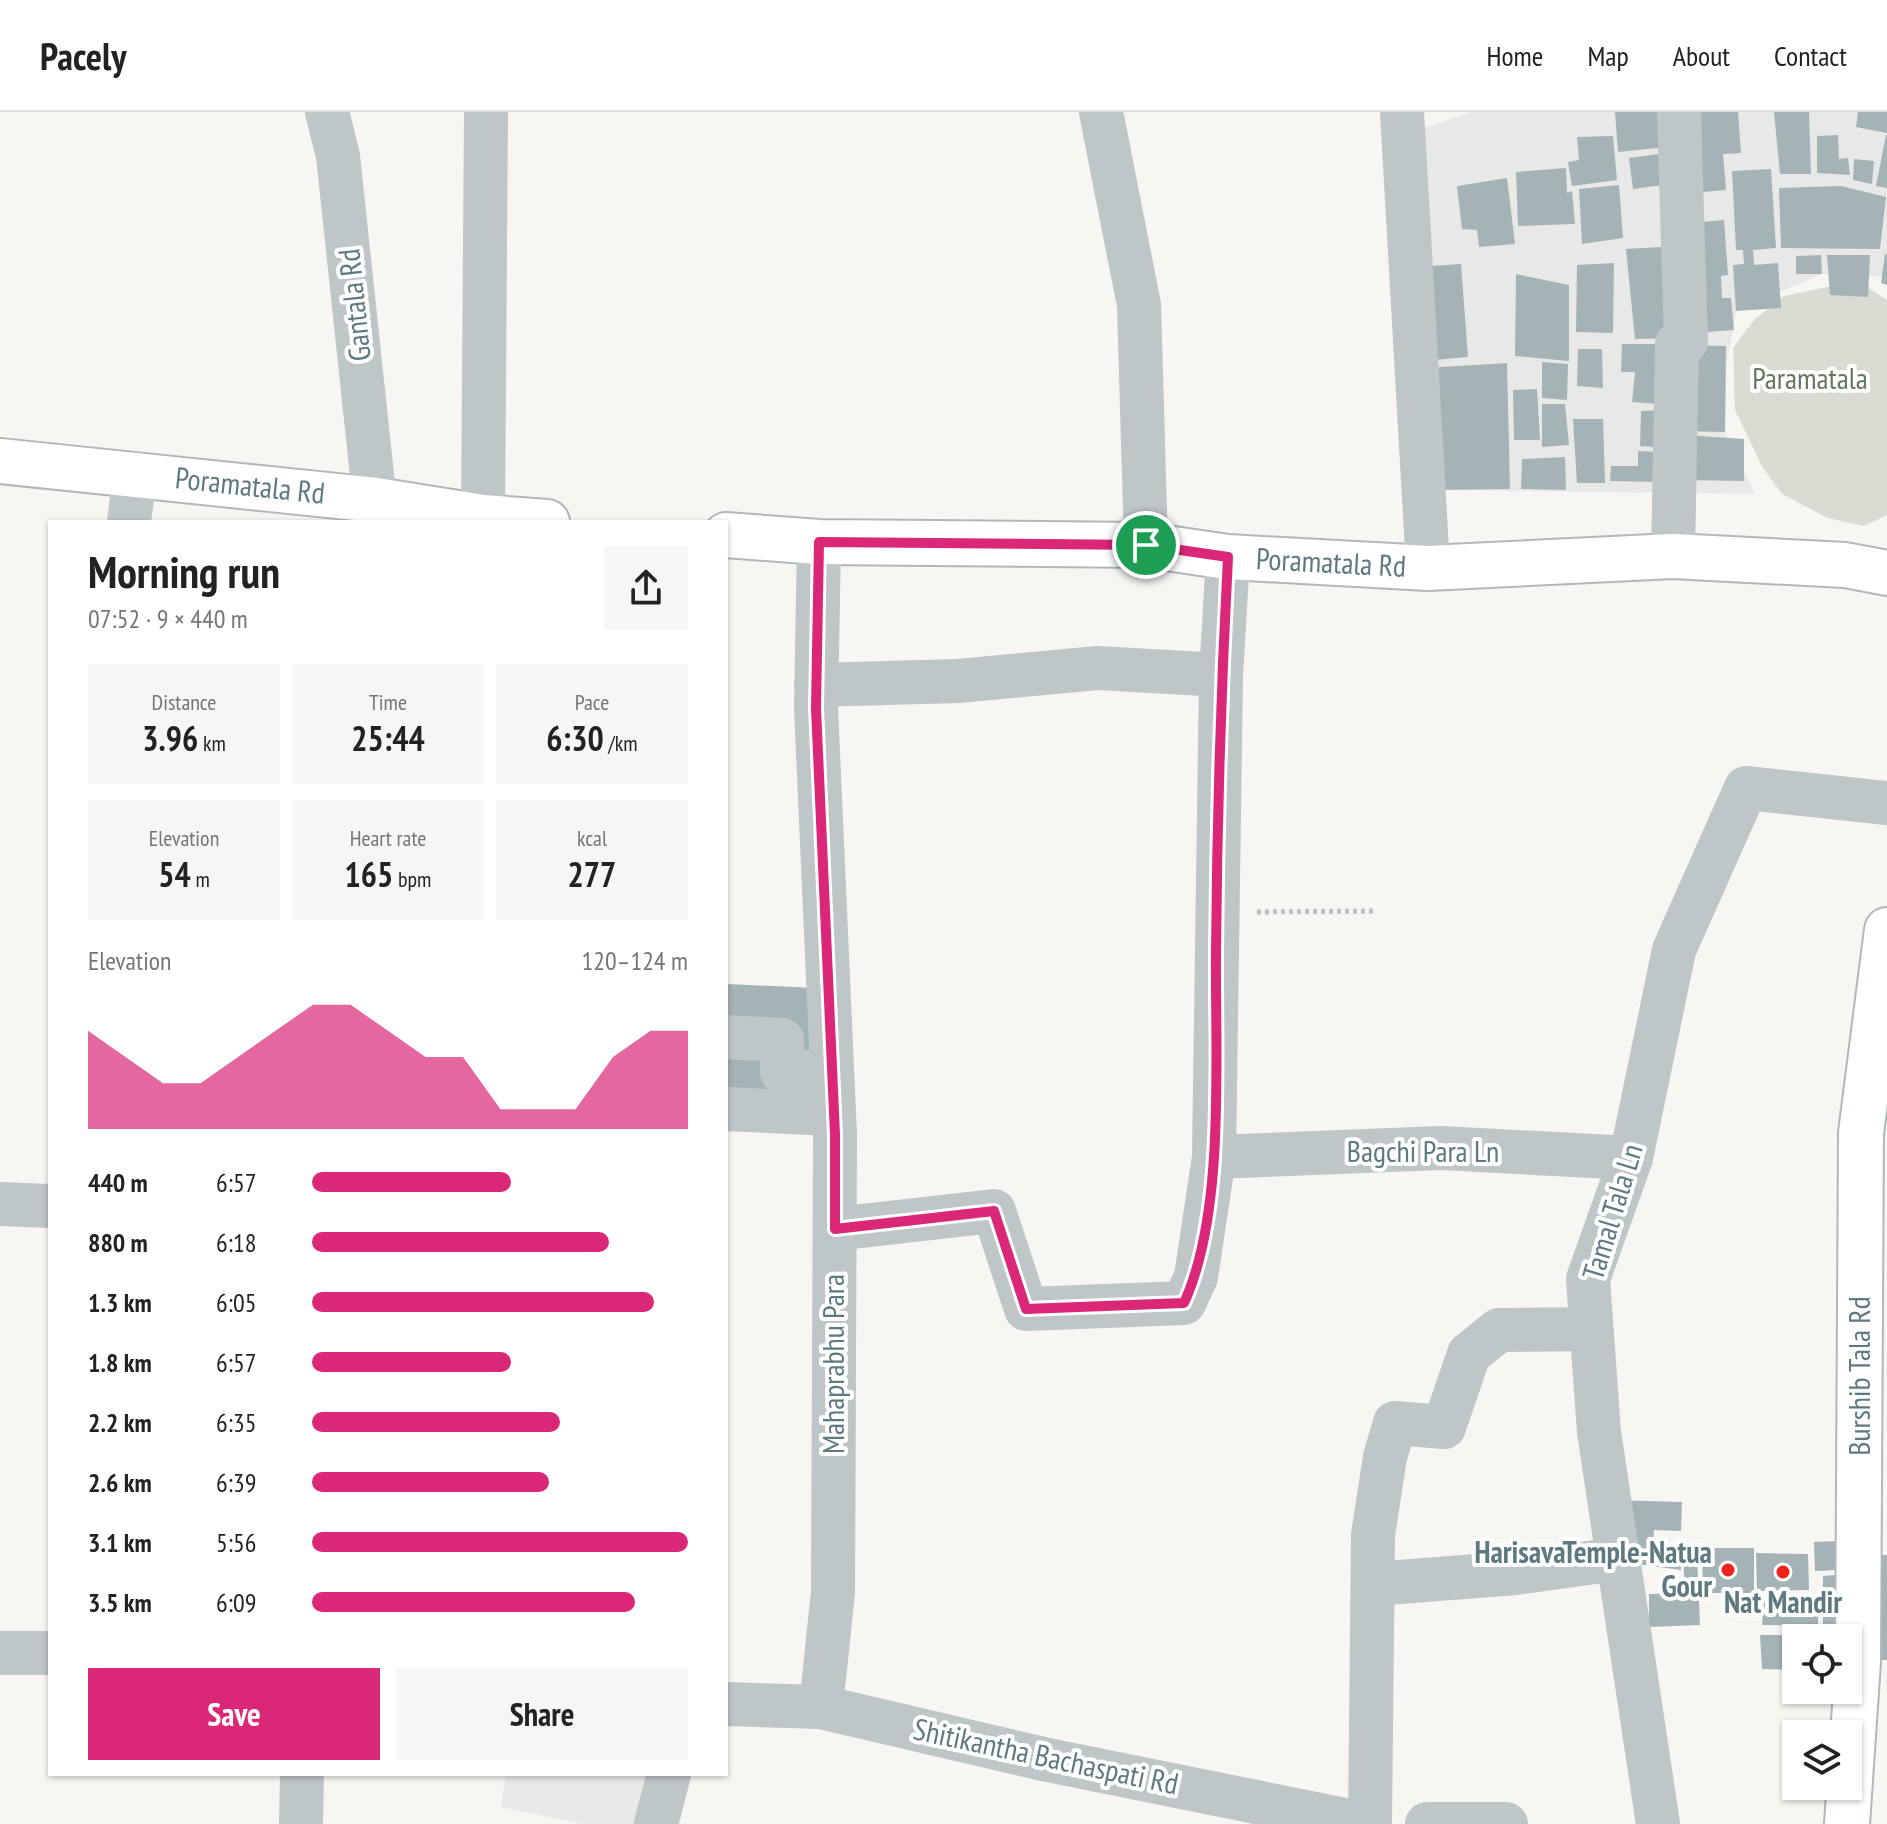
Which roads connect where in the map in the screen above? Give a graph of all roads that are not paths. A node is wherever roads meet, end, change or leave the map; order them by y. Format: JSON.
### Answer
{"nodes":[{"id":1,"x":327,"y":112,"type":"edge"},
{"id":2,"x":486,"y":112,"type":"edge"},
{"id":3,"x":1101,"y":112,"type":"edge"},
{"id":4,"x":1402,"y":112,"type":"edge"},
{"id":5,"x":1679,"y":112,"type":"edge"},
{"id":6,"x":0,"y":461,"type":"edge"},
{"id":7,"x":135,"y":474,"type":"junction"},
{"id":8,"x":377,"y":511,"type":"edge"},
{"id":9,"x":483,"y":517,"type":"junction"},
{"id":10,"x":129,"y":520,"type":"edge"},
{"id":11,"x":521,"y":520,"type":"edge"},
{"id":12,"x":728,"y":535,"type":"edge"},
{"id":13,"x":819,"y":542,"type":"junction"},
{"id":14,"x":1146,"y":545,"type":"junction"},
{"id":15,"x":1673,"y":556,"type":"junction"},
{"id":16,"x":1228,"y":557,"type":"junction"},
{"id":17,"x":1428,"y":568,"type":"junction"},
{"id":18,"x":1887,"y":573,"type":"edge"},
{"id":19,"x":1221,"y":675,"type":"junction"},
{"id":20,"x":816,"y":685,"type":"junction"},
{"id":21,"x":1887,"y":803,"type":"edge"},
{"id":22,"x":1887,"y":930,"type":"edge"},
{"id":23,"x":728,"y":1037,"type":"edge"},
{"id":24,"x":821,"y":1073,"type":"junction"},
{"id":25,"x":728,"y":1109,"type":"edge"},
{"id":26,"x":1874,"y":1138,"type":"edge"},
{"id":27,"x":1214,"y":1157,"type":"junction"},
{"id":28,"x":1631,"y":1158,"type":"junction"},
{"id":29,"x":0,"y":1204,"type":"edge"},
{"id":30,"x":48,"y":1206,"type":"edge"},
{"id":31,"x":835,"y":1229,"type":"junction"},
{"id":32,"x":1591,"y":1329,"type":"junction"},
{"id":33,"x":1617,"y":1559,"type":"junction"},
{"id":34,"x":1373,"y":1584,"type":"junction"},
{"id":35,"x":0,"y":1653,"type":"edge"},
{"id":36,"x":48,"y":1653,"type":"edge"},
{"id":37,"x":728,"y":1704,"type":"edge"},
{"id":38,"x":821,"y":1707,"type":"junction"},
{"id":39,"x":302,"y":1776,"type":"edge"},
{"id":40,"x":668,"y":1776,"type":"edge"},
{"id":41,"x":301,"y":1824,"type":"edge"},
{"id":42,"x":656,"y":1824,"type":"edge"},
{"id":43,"x":1367,"y":1824,"type":"edge"},
{"id":44,"x":1427,"y":1824,"type":"edge"},
{"id":45,"x":1506,"y":1824,"type":"edge"},
{"id":46,"x":1658,"y":1824,"type":"edge"},
{"id":47,"x":1847,"y":1824,"type":"edge"}],
"edges":[{"from":1,"to":8,"type":"street","name":"Gantala Rd"},
{"from":2,"to":9,"type":"street"},
{"from":3,"to":14,"type":"street"},
{"from":4,"to":17,"type":"street"},
{"from":5,"to":15,"type":"street"},
{"from":6,"to":7,"type":"main road","name":"Poramatala Rd"},
{"from":7,"to":8,"type":"main road","name":"Poramatala Rd"},
{"from":7,"to":10,"type":"street"},
{"from":8,"to":9,"type":"main road","name":"Poramatala Rd"},
{"from":9,"to":11,"type":"main road","name":"Poramatala Rd"},
{"from":12,"to":13,"type":"main road","name":"Poramatala Rd"},
{"from":13,"to":14,"type":"main road","name":"Poramatala Rd"},
{"from":13,"to":20,"type":"street","name":"Mahaprabhu Para"},
{"from":14,"to":16,"type":"main road","name":"Poramatala Rd"},
{"from":15,"to":17,"type":"main road","name":"Poramatala Rd"},
{"from":15,"to":18,"type":"main road","name":"Poramatala Rd"},
{"from":16,"to":17,"type":"main road","name":"Poramatala Rd"},
{"from":16,"to":19,"type":"street"},
{"from":19,"to":20,"type":"street"},
{"from":19,"to":27,"type":"street"},
{"from":20,"to":24,"type":"street","name":"Mahaprabhu Para"},
{"from":21,"to":28,"type":"street","name":"Tamal Tala Ln"},
{"from":22,"to":26,"type":"main road","name":"Burshib Tala Rd"},
{"from":23,"to":24,"type":"street"},
{"from":24,"to":25,"type":"street"},
{"from":24,"to":31,"type":"street","name":"Mahaprabhu Para"},
{"from":26,"to":47,"type":"main road","name":"Burshib Tala Rd"},
{"from":27,"to":28,"type":"street","name":"Bagchi Para Ln"},
{"from":27,"to":31,"type":"street"},
{"from":28,"to":32,"type":"street","name":"Tamal Tala Ln"},
{"from":29,"to":30,"type":"street"},
{"from":31,"to":38,"type":"street","name":"Mahaprabhu Para"},
{"from":32,"to":33,"type":"street","name":"Tamal Tala Ln"},
{"from":32,"to":34,"type":"street"},
{"from":33,"to":34,"type":"street"},
{"from":33,"to":46,"type":"street","name":"Tamal Tala Ln"},
{"from":34,"to":43,"type":"street"},
{"from":35,"to":36,"type":"street"},
{"from":37,"to":38,"type":"street","name":"Shitikantha Bachaspati Rd"},
{"from":38,"to":43,"type":"street","name":"Shitikantha Bachaspati Rd"},
{"from":39,"to":41,"type":"street"},
{"from":40,"to":42,"type":"street"},
{"from":44,"to":45,"type":"street"}]}
